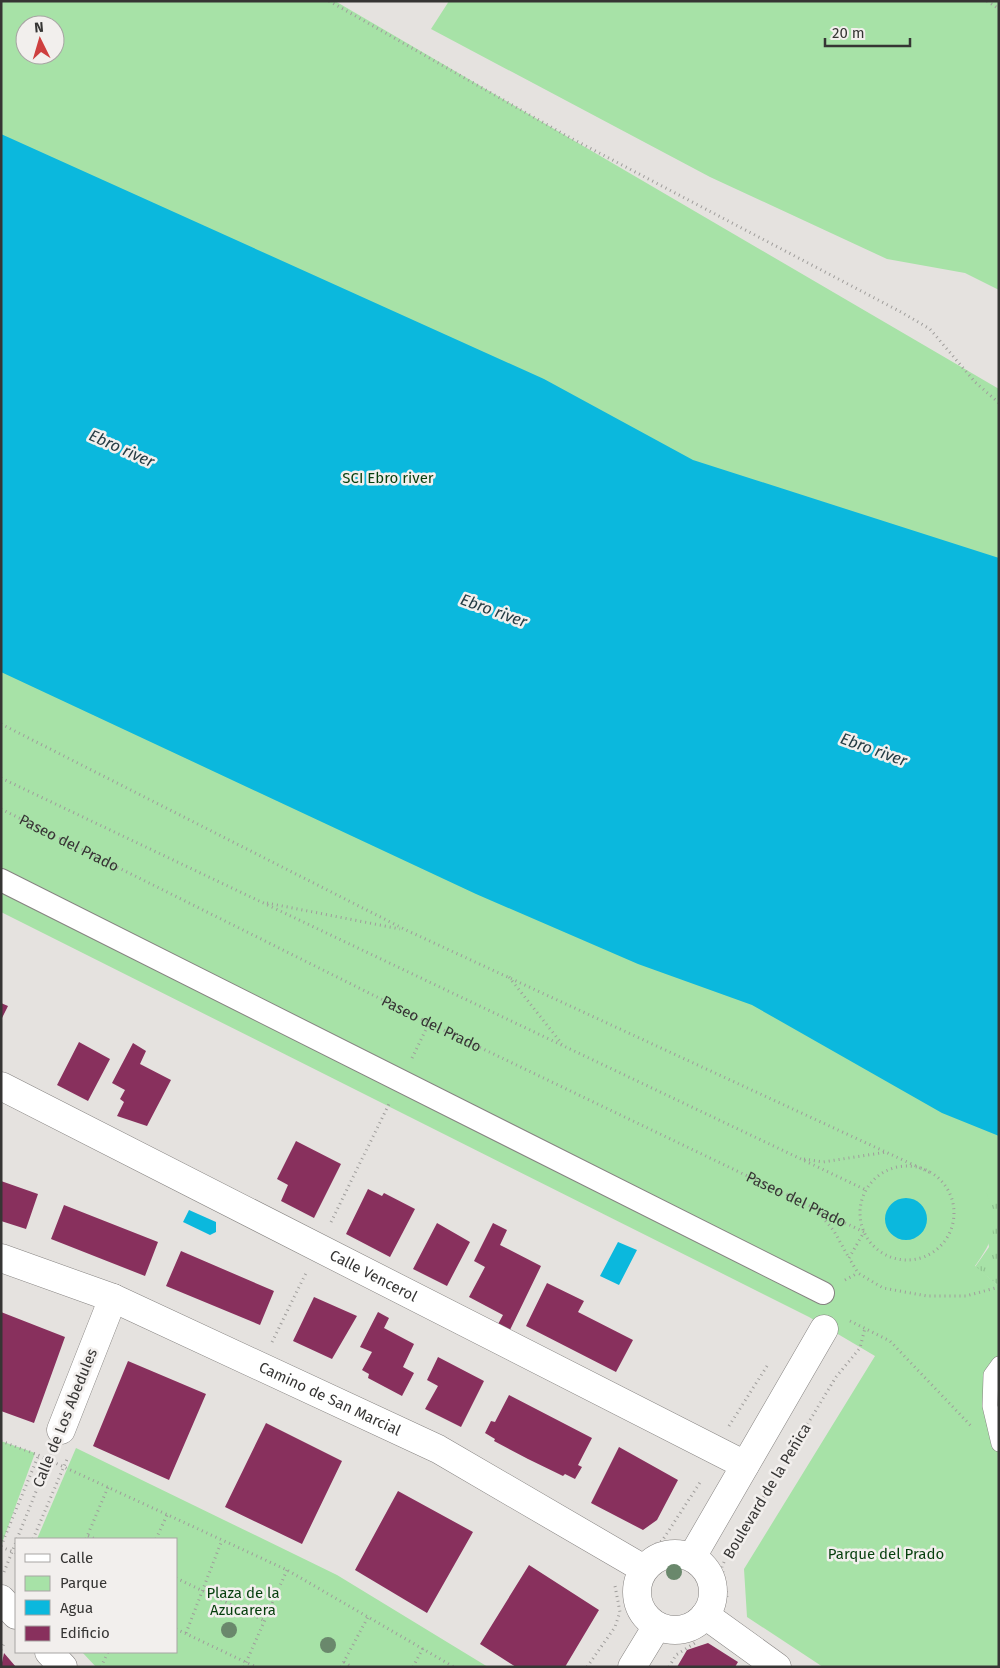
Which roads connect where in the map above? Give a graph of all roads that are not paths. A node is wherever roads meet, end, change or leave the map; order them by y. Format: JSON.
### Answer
{"nodes":[{"id":1,"x":1,"y":880,"type":"edge"},
{"id":2,"x":1,"y":1086,"type":"edge"},
{"id":3,"x":1,"y":1258,"type":"edge"},
{"id":4,"x":824,"y":1294,"type":"dead end"},
{"id":5,"x":113,"y":1298,"type":"junction"},
{"id":6,"x":824,"y":1329,"type":"dead end"},
{"id":7,"x":999,"y":1364,"type":"edge"},
{"id":8,"x":58,"y":1441,"type":"road end"},
{"id":9,"x":999,"y":1444,"type":"edge"},
{"id":10,"x":745,"y":1465,"type":"junction"},
{"id":11,"x":692,"y":1557,"type":"junction"},
{"id":12,"x":646,"y":1558,"type":"junction"},
{"id":13,"x":1,"y":1599,"type":"edge"},
{"id":14,"x":15,"y":1614,"type":"edge"},
{"id":15,"x":710,"y":1619,"type":"junction"},
{"id":16,"x":657,"y":1626,"type":"junction"},
{"id":17,"x":50,"y":1653,"type":"edge"},
{"id":18,"x":63,"y":1667,"type":"edge"},
{"id":19,"x":632,"y":1667,"type":"edge"},
{"id":20,"x":777,"y":1667,"type":"edge"}],
"edges":[{"from":1,"to":4,"type":"street"},
{"from":2,"to":10,"type":"street","name":"Calle Vencerol"},
{"from":3,"to":5,"type":"street","name":"Camino de San Marcial"},
{"from":5,"to":8,"type":"street","name":"Calle de Los Abedules"},
{"from":5,"to":12,"type":"street","name":"Camino de San Marcial"},
{"from":6,"to":10,"type":"street"},
{"from":7,"to":9,"type":"lane"},
{"from":10,"to":11,"type":"street"},
{"from":11,"to":12,"type":"street"},
{"from":11,"to":15,"type":"street"},
{"from":12,"to":16,"type":"street"},
{"from":13,"to":14,"type":"street"},
{"from":15,"to":16,"type":"street"},
{"from":15,"to":20,"type":"street"},
{"from":16,"to":19,"type":"street"},
{"from":17,"to":18,"type":"street"}]}
